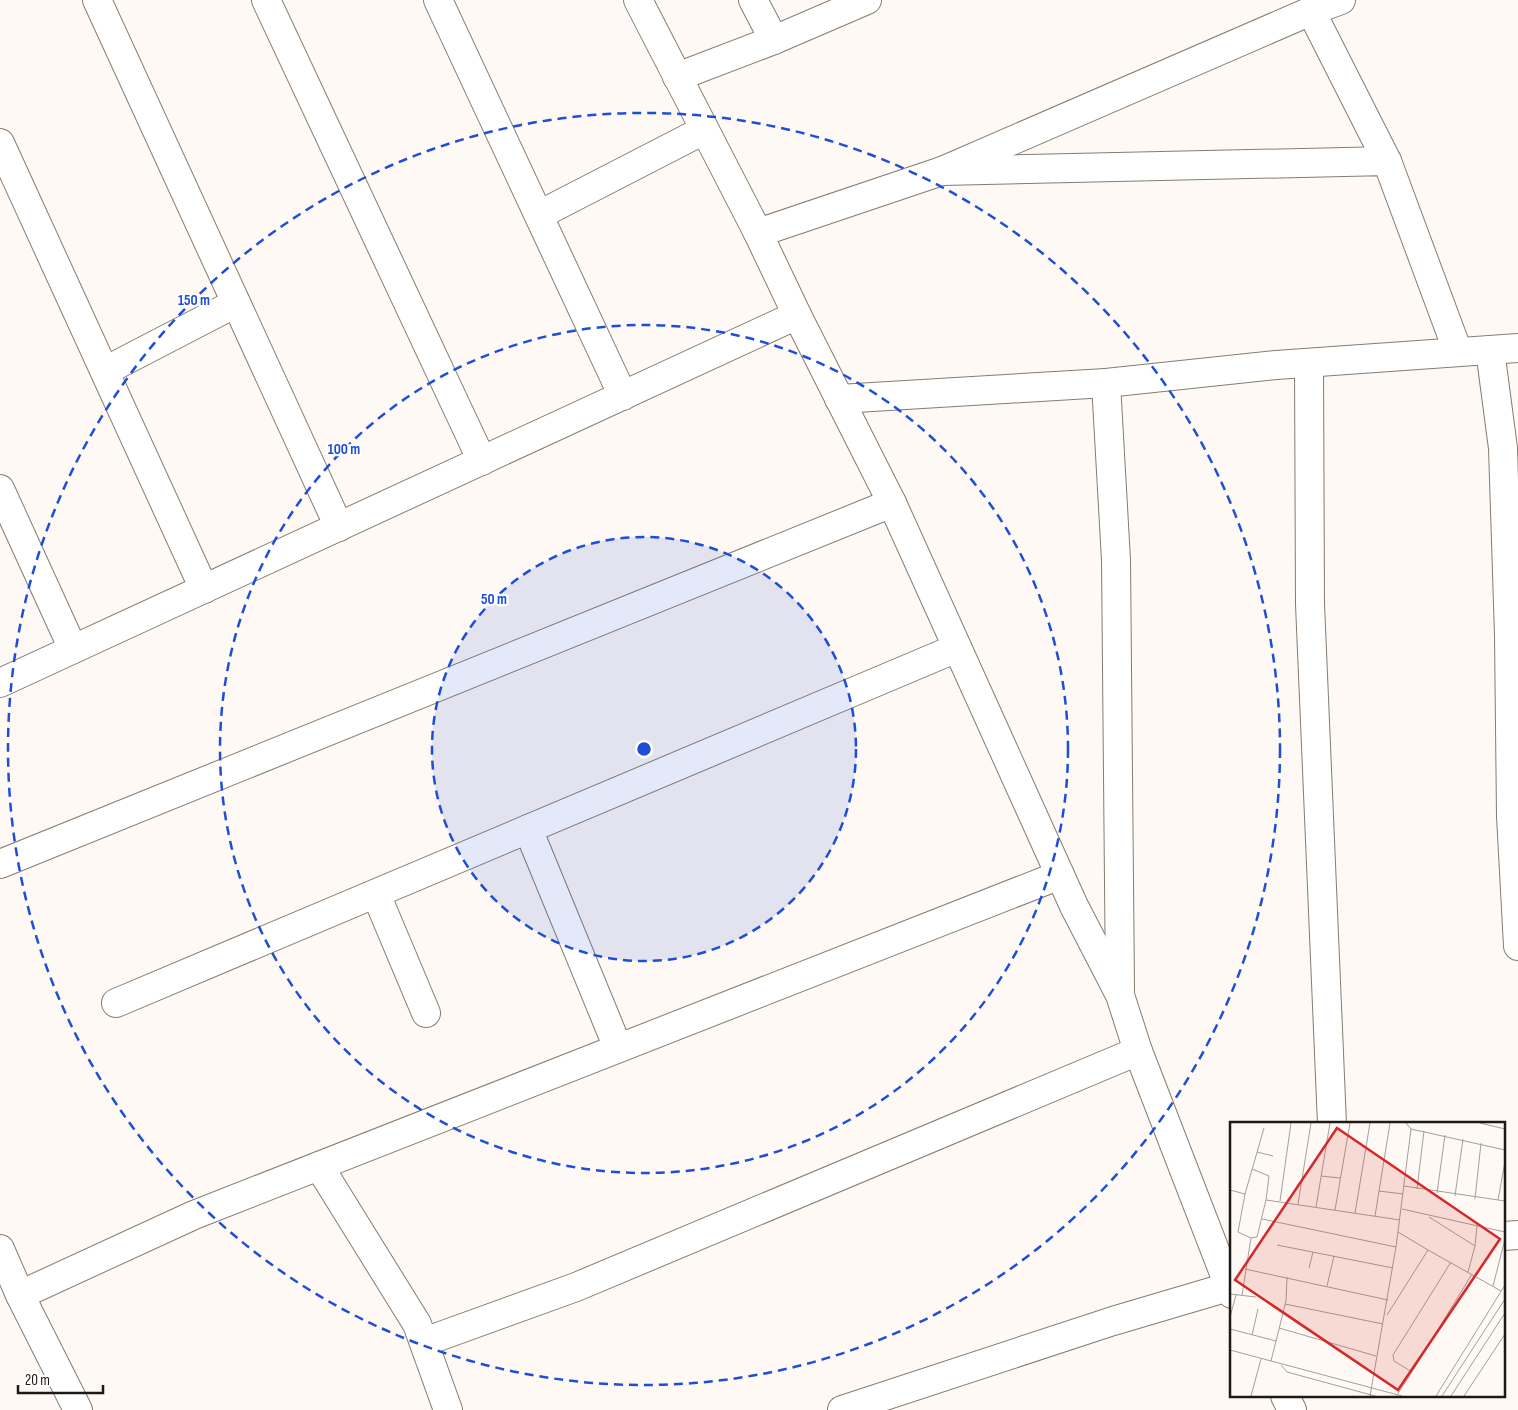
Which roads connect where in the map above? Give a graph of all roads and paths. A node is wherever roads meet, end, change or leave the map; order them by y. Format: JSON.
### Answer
{"nodes":[{"id":1,"x":97,"y":0,"type":"edge"},
{"id":2,"x":266,"y":0,"type":"edge"},
{"id":3,"x":438,"y":0,"type":"edge"},
{"id":4,"x":638,"y":0,"type":"edge"},
{"id":5,"x":753,"y":0,"type":"edge"},
{"id":6,"x":867,"y":0,"type":"edge"},
{"id":7,"x":1341,"y":0,"type":"edge"},
{"id":8,"x":1312,"y":11,"type":"junction"},
{"id":9,"x":774,"y":40,"type":"junction"},
{"id":10,"x":677,"y":77,"type":"junction"},
{"id":11,"x":704,"y":130,"type":"junction"},
{"id":12,"x":0,"y":143,"type":"edge"},
{"id":13,"x":1387,"y":161,"type":"junction"},
{"id":14,"x":942,"y":171,"type":"junction"},
{"id":15,"x":539,"y":215,"type":"junction"},
{"id":16,"x":758,"y":233,"type":"junction"},
{"id":17,"x":236,"y":303,"type":"junction"},
{"id":18,"x":797,"y":316,"type":"junction"},
{"id":19,"x":1518,"y":348,"type":"edge"},
{"id":20,"x":1490,"y":350,"type":"junction"},
{"id":21,"x":1458,"y":352,"type":"junction"},
{"id":22,"x":1309,"y":363,"type":"junction"},
{"id":23,"x":105,"y":371,"type":"junction"},
{"id":24,"x":1106,"y":382,"type":"junction"},
{"id":25,"x":623,"y":396,"type":"junction"},
{"id":26,"x":840,"y":400,"type":"junction"},
{"id":27,"x":482,"y":461,"type":"junction"},
{"id":28,"x":0,"y":488,"type":"edge"},
{"id":29,"x":892,"y":503,"type":"junction"},
{"id":30,"x":339,"y":527,"type":"junction"},
{"id":31,"x":204,"y":589,"type":"junction"},
{"id":32,"x":957,"y":648,"type":"junction"},
{"id":33,"x":74,"y":649,"type":"junction"},
{"id":34,"x":0,"y":683,"type":"edge"},
{"id":35,"x":528,"y":830,"type":"junction"},
{"id":36,"x":0,"y":864,"type":"edge"},
{"id":37,"x":1060,"y":875,"type":"junction"},
{"id":38,"x":376,"y":894,"type":"junction"},
{"id":39,"x":1518,"y":946,"type":"edge"},
{"id":40,"x":1120,"y":995,"type":"junction"},
{"id":41,"x":116,"y":1003,"type":"dead end"},
{"id":42,"x":426,"y":1013,"type":"dead end"},
{"id":43,"x":618,"y":1048,"type":"junction"},
{"id":44,"x":1138,"y":1051,"type":"junction"},
{"id":45,"x":1332,"y":1122,"type":"edge"},
{"id":46,"x":319,"y":1166,"type":"junction"},
{"id":47,"x":0,"y":1249,"type":"edge"},
{"id":48,"x":1230,"y":1290,"type":"edge"},
{"id":49,"x":20,"y":1295,"type":"junction"},
{"id":50,"x":424,"y":1342,"type":"junction"},
{"id":51,"x":1286,"y":1398,"type":"edge"},
{"id":52,"x":78,"y":1410,"type":"edge"},
{"id":53,"x":448,"y":1410,"type":"edge"},
{"id":54,"x":842,"y":1410,"type":"edge"},
{"id":55,"x":1292,"y":1410,"type":"edge"}],
"edges":[{"from":1,"to":17,"type":"street"},
{"from":2,"to":27,"type":"street"},
{"from":3,"to":15,"type":"street"},
{"from":4,"to":10,"type":"street"},
{"from":5,"to":9,"type":"street"},
{"from":6,"to":9,"type":"street"},
{"from":7,"to":8,"type":"street"},
{"from":8,"to":13,"type":"street"},
{"from":8,"to":14,"type":"street"},
{"from":9,"to":10,"type":"street"},
{"from":10,"to":11,"type":"street"},
{"from":11,"to":15,"type":"street"},
{"from":11,"to":16,"type":"street"},
{"from":12,"to":23,"type":"street"},
{"from":13,"to":14,"type":"street"},
{"from":13,"to":21,"type":"street"},
{"from":14,"to":16,"type":"street"},
{"from":15,"to":25,"type":"street"},
{"from":16,"to":18,"type":"street"},
{"from":17,"to":23,"type":"street"},
{"from":17,"to":30,"type":"street"},
{"from":18,"to":25,"type":"street"},
{"from":18,"to":26,"type":"street"},
{"from":19,"to":20,"type":"street"},
{"from":20,"to":21,"type":"street"},
{"from":20,"to":39,"type":"street"},
{"from":21,"to":22,"type":"street"},
{"from":22,"to":24,"type":"street"},
{"from":22,"to":45,"type":"street"},
{"from":23,"to":31,"type":"street"},
{"from":24,"to":26,"type":"street"},
{"from":24,"to":40,"type":"street"},
{"from":25,"to":27,"type":"street"},
{"from":26,"to":29,"type":"street"},
{"from":27,"to":30,"type":"street"},
{"from":28,"to":33,"type":"street"},
{"from":29,"to":32,"type":"street"},
{"from":29,"to":36,"type":"street"},
{"from":30,"to":31,"type":"street"},
{"from":31,"to":33,"type":"street"},
{"from":32,"to":35,"type":"street"},
{"from":32,"to":37,"type":"street"},
{"from":33,"to":34,"type":"street"},
{"from":35,"to":38,"type":"street"},
{"from":35,"to":43,"type":"street"},
{"from":37,"to":40,"type":"street"},
{"from":37,"to":43,"type":"street"},
{"from":38,"to":41,"type":"street"},
{"from":38,"to":42,"type":"street"},
{"from":40,"to":44,"type":"street"},
{"from":43,"to":46,"type":"street"},
{"from":44,"to":48,"type":"street"},
{"from":44,"to":50,"type":"street"},
{"from":46,"to":49,"type":"street"},
{"from":46,"to":50,"type":"street"},
{"from":47,"to":49,"type":"street"},
{"from":48,"to":54,"type":"street"},
{"from":49,"to":52,"type":"street"},
{"from":50,"to":53,"type":"street"},
{"from":51,"to":55,"type":"street"}]}
